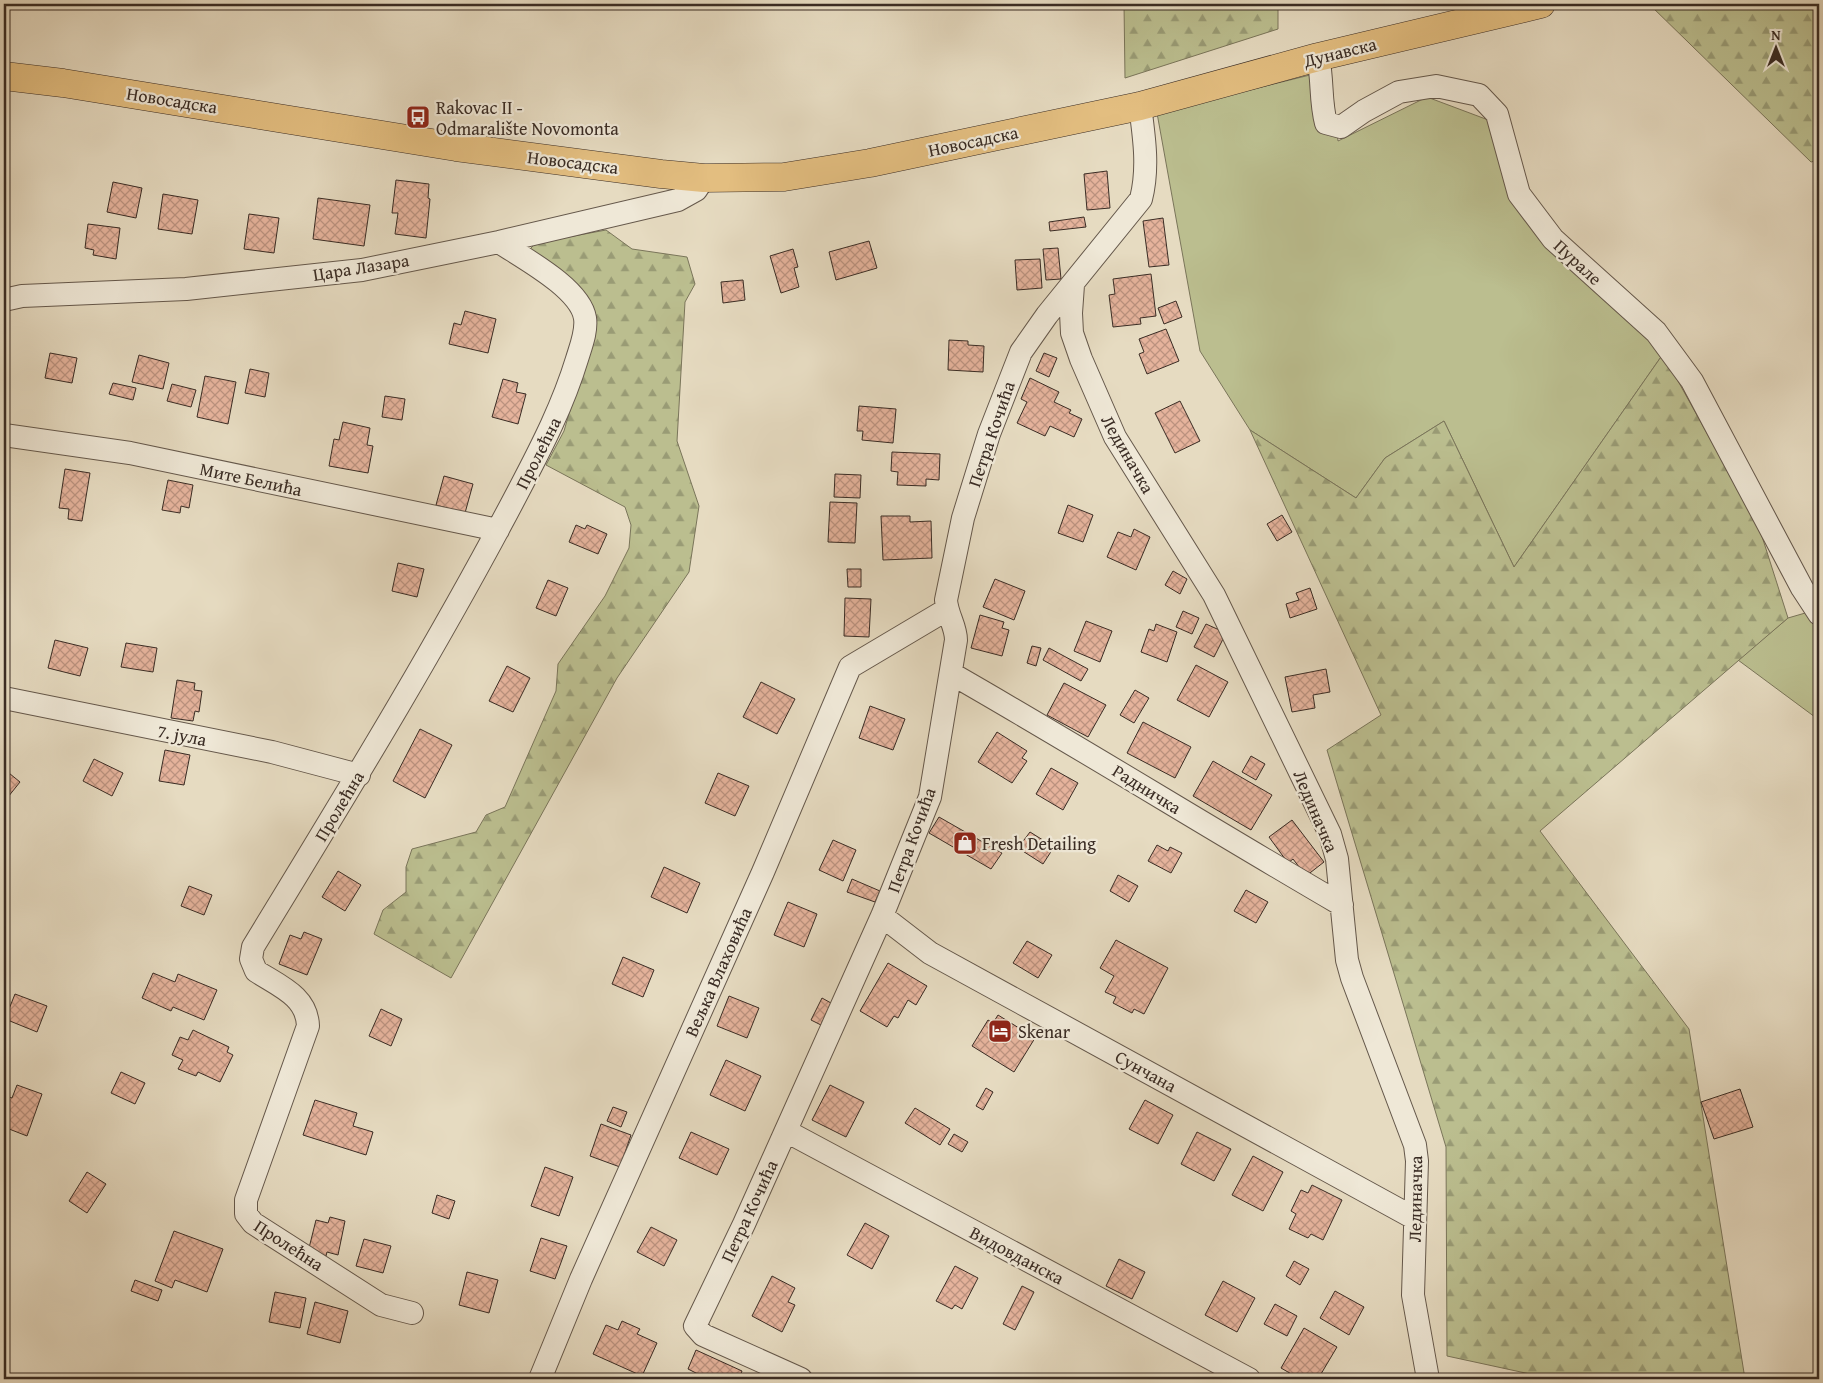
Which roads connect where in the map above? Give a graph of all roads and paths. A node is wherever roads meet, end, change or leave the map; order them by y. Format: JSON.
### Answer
{"nodes":[{"id":1,"x":1541,"y":4,"type":"edge"},
{"id":2,"x":1318,"y":58,"type":"junction"},
{"id":3,"x":4,"y":76,"type":"edge"},
{"id":4,"x":1140,"y":106,"type":"junction"},
{"id":5,"x":704,"y":178,"type":"junction"},
{"id":6,"x":499,"y":242,"type":"junction"},
{"id":7,"x":1073,"y":285,"type":"junction"},
{"id":8,"x":4,"y":300,"type":"edge"},
{"id":9,"x":5,"y":438,"type":"edge"},
{"id":10,"x":498,"y":530,"type":"junction"},
{"id":11,"x":946,"y":610,"type":"junction"},
{"id":12,"x":1819,"y":614,"type":"edge"},
{"id":13,"x":952,"y":674,"type":"junction"},
{"id":14,"x":4,"y":698,"type":"edge"},
{"id":15,"x":358,"y":775,"type":"junction"},
{"id":16,"x":1342,"y":905,"type":"junction"},
{"id":17,"x":882,"y":916,"type":"junction"},
{"id":18,"x":786,"y":1131,"type":"junction"},
{"id":19,"x":1414,"y":1218,"type":"junction"},
{"id":20,"x":412,"y":1313,"type":"dead end"},
{"id":21,"x":540,"y":1379,"type":"edge"},
{"id":22,"x":802,"y":1379,"type":"edge"},
{"id":23,"x":1248,"y":1379,"type":"edge"},
{"id":24,"x":1428,"y":1379,"type":"edge"}],
"edges":[{"from":1,"to":2,"type":"main road","name":"Дунавска"},
{"from":2,"to":4,"type":"main road","name":"Дунавска"},
{"from":2,"to":12,"type":"street","name":"Пурале"},
{"from":3,"to":5,"type":"main road","name":"Новосадска"},
{"from":4,"to":5,"type":"main road","name":"Новосадска"},
{"from":4,"to":7,"type":"street","name":"Петра Кочића"},
{"from":5,"to":6,"type":"street","name":"Цара Лазара"},
{"from":6,"to":8,"type":"street","name":"Цара Лазара"},
{"from":6,"to":10,"type":"street","name":"Пролећна"},
{"from":7,"to":11,"type":"street","name":"Петра Кочића"},
{"from":7,"to":16,"type":"street","name":"Лединачка"},
{"from":9,"to":10,"type":"street","name":"Мите Белића"},
{"from":10,"to":15,"type":"street","name":"Пролећна"},
{"from":11,"to":13,"type":"street","name":"Петра Кочића"},
{"from":11,"to":21,"type":"street","name":"Вељка Влаховића"},
{"from":13,"to":16,"type":"street","name":"Радничка"},
{"from":13,"to":17,"type":"street","name":"Петра Кочића"},
{"from":14,"to":15,"type":"street","name":"7. јула"},
{"from":15,"to":20,"type":"street","name":"Пролећна"},
{"from":16,"to":19,"type":"street","name":"Лединачка"},
{"from":17,"to":18,"type":"street","name":"Петра Кочића"},
{"from":17,"to":19,"type":"street","name":"Сунчана"},
{"from":18,"to":22,"type":"street","name":"Петра Кочића"},
{"from":18,"to":23,"type":"street","name":"Видовданска"},
{"from":19,"to":24,"type":"street","name":"Лединачка"}]}
